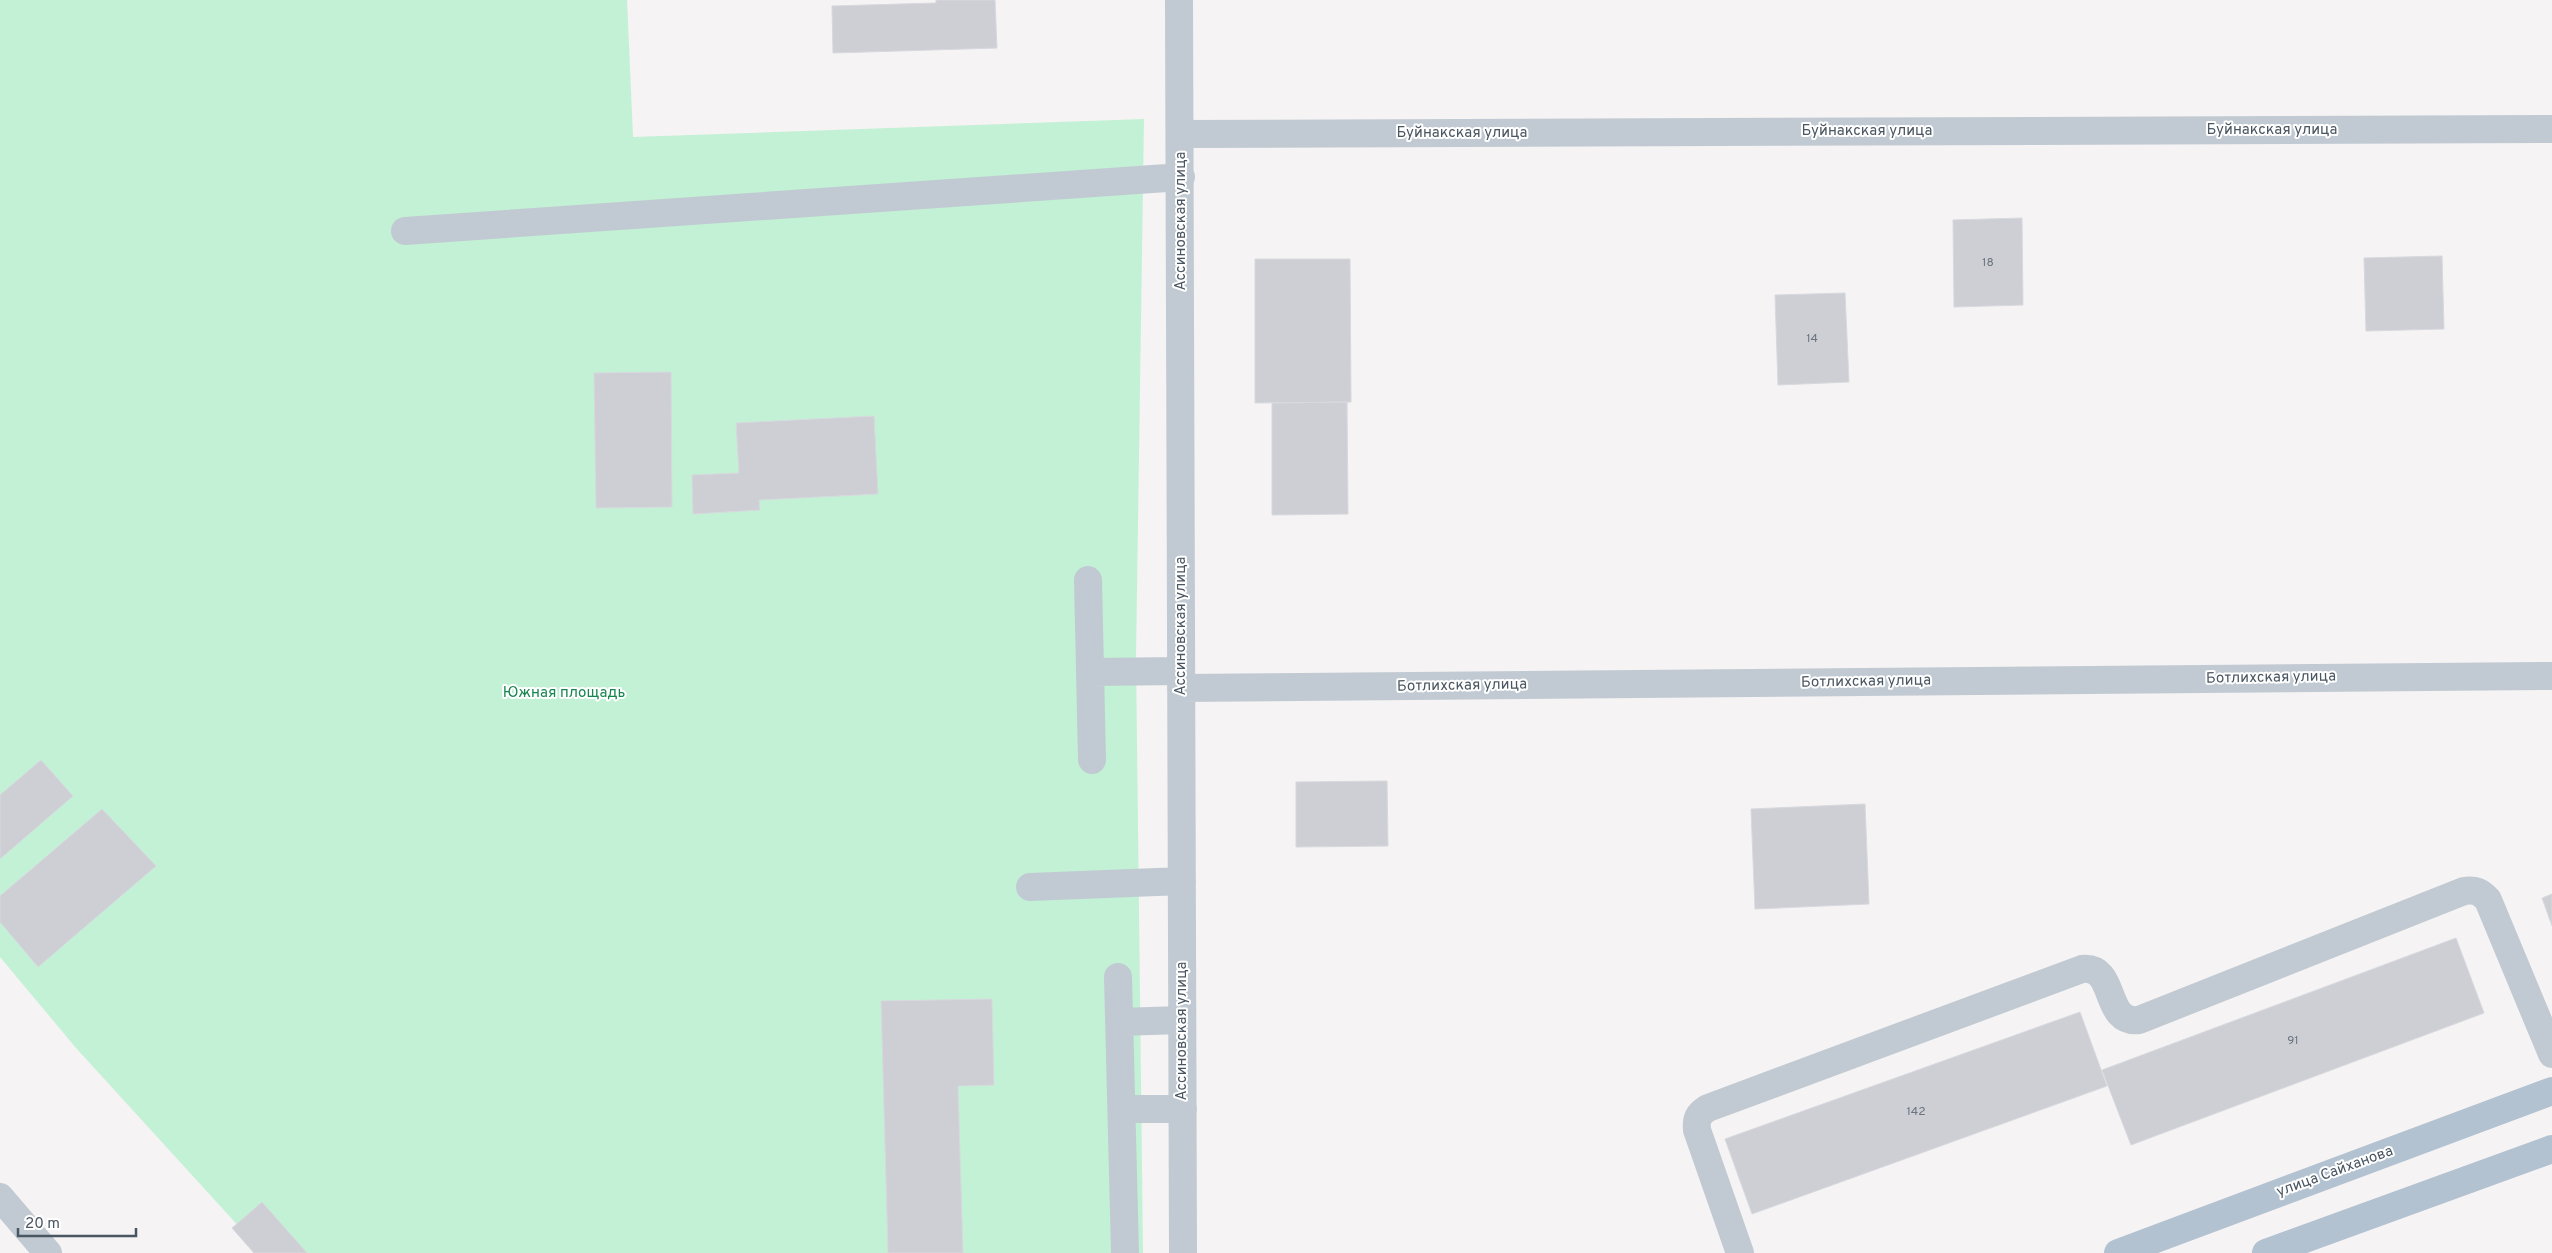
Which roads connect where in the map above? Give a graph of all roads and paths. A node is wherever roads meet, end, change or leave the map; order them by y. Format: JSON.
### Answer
{"nodes":[{"id":1,"x":1179,"y":0,"type":"edge"},
{"id":2,"x":2552,"y":129,"type":"edge"},
{"id":3,"x":1181,"y":134,"type":"junction"},
{"id":4,"x":1181,"y":177,"type":"junction"},
{"id":5,"x":405,"y":231,"type":"dead end"},
{"id":6,"x":1088,"y":580,"type":"dead end"},
{"id":7,"x":1090,"y":672,"type":"junction"},
{"id":8,"x":2552,"y":676,"type":"edge"},
{"id":9,"x":1181,"y":679,"type":"junction"},
{"id":10,"x":1092,"y":760,"type":"dead end"},
{"id":11,"x":1182,"y":881,"type":"junction"},
{"id":12,"x":1030,"y":887,"type":"dead end"},
{"id":13,"x":1118,"y":977,"type":"dead end"},
{"id":14,"x":1182,"y":1020,"type":"junction"},
{"id":15,"x":1119,"y":1022,"type":"junction"},
{"id":16,"x":2552,"y":1054,"type":"edge"},
{"id":17,"x":2552,"y":1091,"type":"edge"},
{"id":18,"x":1122,"y":1109,"type":"junction"},
{"id":19,"x":1183,"y":1109,"type":"junction"},
{"id":20,"x":2552,"y":1149,"type":"edge"},
{"id":21,"x":0,"y":1197,"type":"edge"},
{"id":22,"x":48,"y":1253,"type":"edge"},
{"id":23,"x":1125,"y":1253,"type":"edge"},
{"id":24,"x":1183,"y":1253,"type":"edge"},
{"id":25,"x":1740,"y":1253,"type":"edge"},
{"id":26,"x":2118,"y":1253,"type":"edge"},
{"id":27,"x":2266,"y":1253,"type":"edge"}],
"edges":[{"from":1,"to":3,"type":"street","name":"Ассиновская улица"},
{"from":2,"to":3,"type":"street","name":"Буйнакская улица"},
{"from":3,"to":4,"type":"street","name":"Ассиновская улица"},
{"from":4,"to":5,"type":"street"},
{"from":4,"to":9,"type":"street","name":"Ассиновская улица"},
{"from":6,"to":7,"type":"street"},
{"from":7,"to":9,"type":"street","name":"Ботлихская улица"},
{"from":7,"to":10,"type":"street"},
{"from":8,"to":9,"type":"street","name":"Ботлихская улица"},
{"from":9,"to":11,"type":"street","name":"Ассиновская улица"},
{"from":11,"to":12,"type":"street"},
{"from":11,"to":14,"type":"street","name":"Ассиновская улица"},
{"from":13,"to":15,"type":"street"},
{"from":14,"to":15,"type":"street"},
{"from":14,"to":19,"type":"street","name":"Ассиновская улица"},
{"from":15,"to":18,"type":"street"},
{"from":16,"to":25,"type":"street"},
{"from":17,"to":26,"type":"main road","name":"улица Сайханова"},
{"from":18,"to":19,"type":"street"},
{"from":18,"to":23,"type":"street"},
{"from":19,"to":24,"type":"street","name":"Ассиновская улица"},
{"from":20,"to":27,"type":"main road"},
{"from":21,"to":22,"type":"street"}]}
